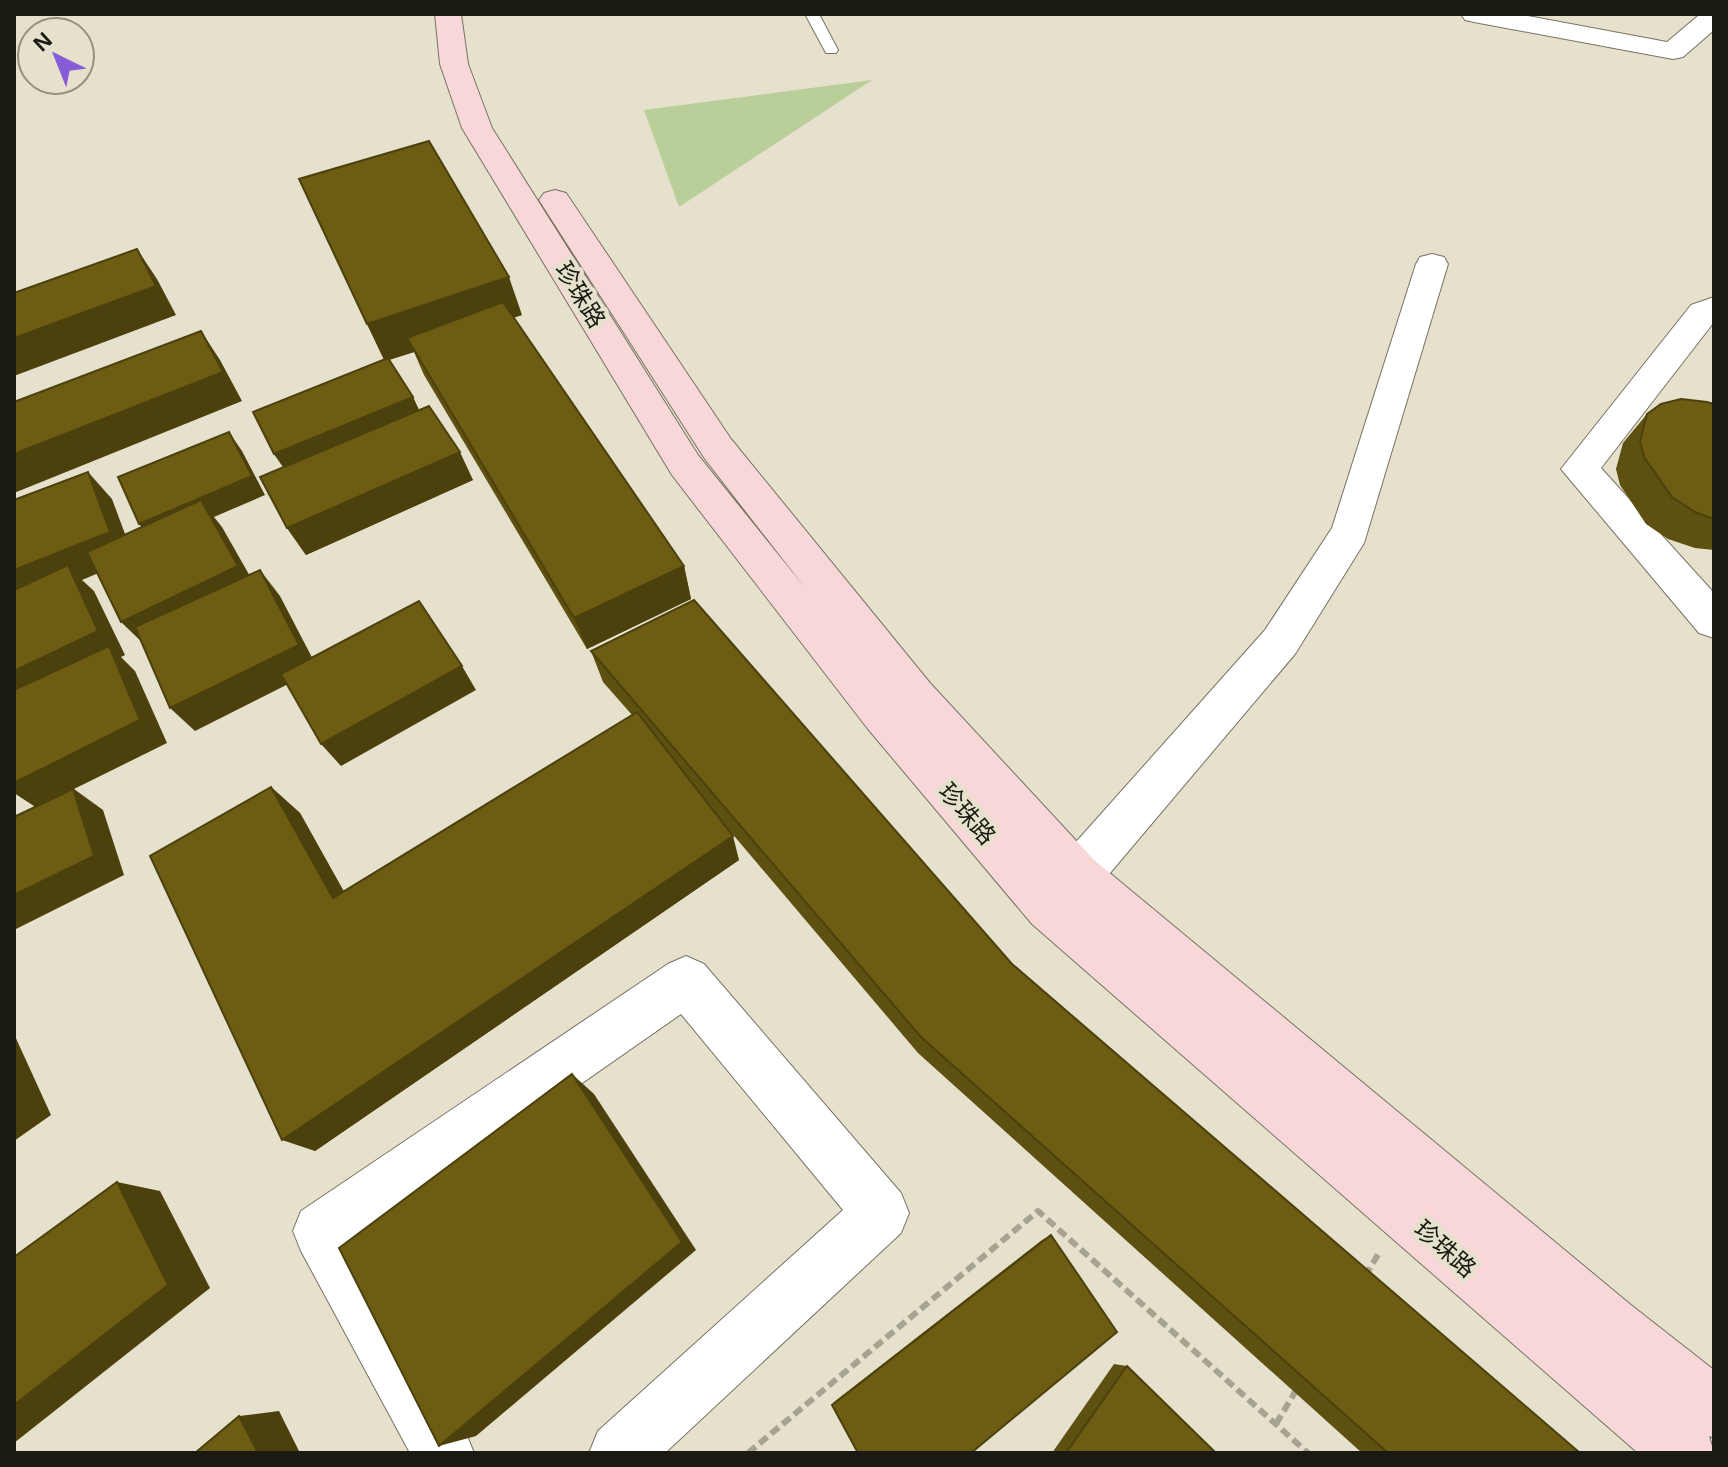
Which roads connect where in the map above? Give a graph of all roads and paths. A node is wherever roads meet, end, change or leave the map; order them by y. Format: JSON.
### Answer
{"nodes":[{"id":1,"x":448,"y":14,"type":"edge"},
{"id":2,"x":473,"y":14,"type":"edge"},
{"id":3,"x":812,"y":14,"type":"edge"},
{"id":4,"x":1474,"y":14,"type":"edge"},
{"id":5,"x":1712,"y":20,"type":"edge"},
{"id":6,"x":831,"y":50,"type":"dead end"},
{"id":7,"x":1432,"y":264,"type":"dead end"},
{"id":8,"x":1714,"y":308,"type":"edge"},
{"id":9,"x":1714,"y":621,"type":"edge"},
{"id":10,"x":1077,"y":876,"type":"junction"},
{"id":11,"x":1403,"y":1213,"type":"junction"},
{"id":12,"x":1363,"y":1279,"type":"edge"},
{"id":13,"x":1300,"y":1384,"type":"edge"},
{"id":14,"x":1714,"y":1408,"type":"edge"},
{"id":15,"x":1276,"y":1424,"type":"junction"},
{"id":16,"x":1664,"y":1446,"type":"edge"},
{"id":17,"x":443,"y":1453,"type":"edge"},
{"id":18,"x":620,"y":1453,"type":"edge"},
{"id":19,"x":748,"y":1453,"type":"edge"},
{"id":20,"x":1308,"y":1453,"type":"edge"}],
"edges":[{"from":1,"to":11,"type":"main road","name":"珍珠路"},
{"from":2,"to":10,"type":"main road","name":"珍珠路"},
{"from":3,"to":6,"type":"lane"},
{"from":4,"to":5,"type":"street"},
{"from":7,"to":10,"type":"street"},
{"from":8,"to":9,"type":"street"},
{"from":10,"to":14,"type":"main road","name":"珍珠路"},
{"from":11,"to":12,"type":"path"},
{"from":11,"to":16,"type":"main road","name":"珍珠路"},
{"from":13,"to":15,"type":"path"},
{"from":15,"to":19,"type":"path"},
{"from":15,"to":20,"type":"path"},
{"from":17,"to":18,"type":"street"}]}
